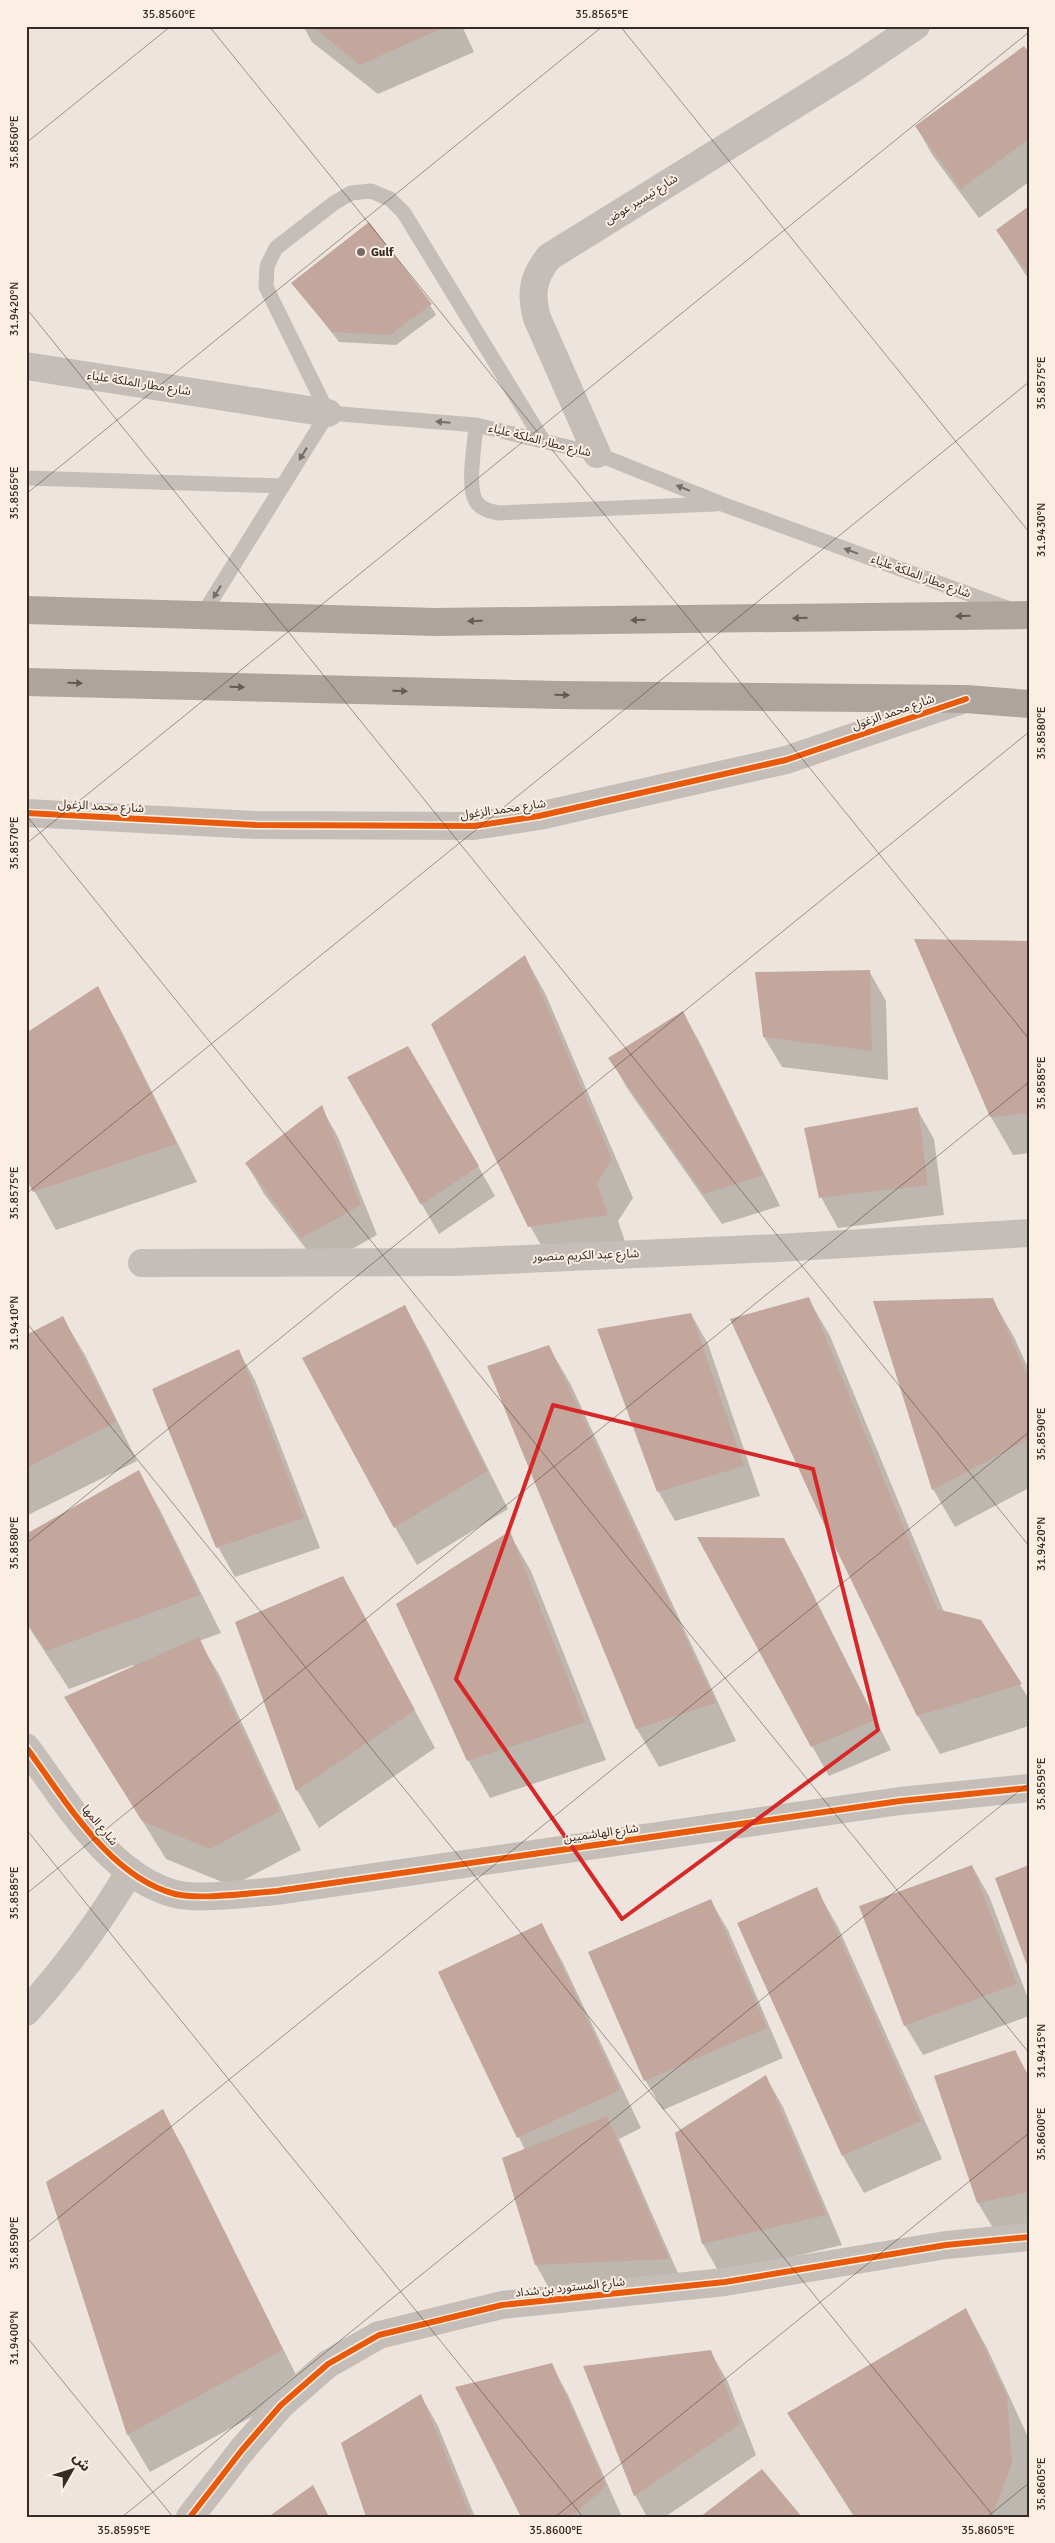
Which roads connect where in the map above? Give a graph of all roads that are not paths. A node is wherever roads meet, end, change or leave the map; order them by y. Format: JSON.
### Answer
{"nodes":[{"id":1,"x":916,"y":26,"type":"edge"},
{"id":2,"x":26,"y":366,"type":"edge"},
{"id":3,"x":328,"y":413,"type":"junction"},
{"id":4,"x":476,"y":424,"type":"junction"},
{"id":5,"x":542,"y":439,"type":"junction"},
{"id":6,"x":597,"y":454,"type":"junction"},
{"id":7,"x":26,"y":478,"type":"edge"},
{"id":8,"x":283,"y":486,"type":"junction"},
{"id":9,"x":722,"y":504,"type":"junction"},
{"id":10,"x":26,"y":610,"type":"edge"},
{"id":11,"x":203,"y":614,"type":"junction"},
{"id":12,"x":1029,"y":616,"type":"edge"},
{"id":13,"x":26,"y":682,"type":"edge"},
{"id":14,"x":966,"y":699,"type":"junction"},
{"id":15,"x":1029,"y":704,"type":"edge"},
{"id":16,"x":26,"y":813,"type":"edge"},
{"id":17,"x":1029,"y":1233,"type":"edge"},
{"id":18,"x":142,"y":1263,"type":"dead end"},
{"id":19,"x":26,"y":1747,"type":"edge"},
{"id":20,"x":1029,"y":1772,"type":"edge"},
{"id":21,"x":1029,"y":1788,"type":"edge"},
{"id":22,"x":900,"y":1802,"type":"junction"},
{"id":23,"x":130,"y":1871,"type":"junction"},
{"id":24,"x":176,"y":1894,"type":"joint"},
{"id":25,"x":26,"y":2012,"type":"edge"},
{"id":26,"x":1029,"y":2237,"type":"edge"},
{"id":27,"x":190,"y":2517,"type":"edge"}],
"edges":[{"from":1,"to":6,"type":"street","name":"شارع تيسير عوض"},
{"from":2,"to":3,"type":"street","name":"شارع مطار الملكة علياء"},
{"from":4,"to":3,"type":"lane","name":"شارع مطار الملكة علياء","one_way":true},
{"from":3,"to":5,"type":"lane"},
{"from":3,"to":8,"type":"lane","one_way":true},
{"from":4,"to":5,"type":"lane","name":"شارع مطار الملكة علياء"},
{"from":4,"to":9,"type":"lane"},
{"from":5,"to":6,"type":"lane","name":"شارع مطار الملكة علياء"},
{"from":9,"to":6,"type":"lane","name":"شارع مطار الملكة علياء","one_way":true},
{"from":7,"to":8,"type":"lane"},
{"from":8,"to":11,"type":"lane","one_way":true},
{"from":12,"to":9,"type":"lane","name":"شارع مطار الملكة علياء","one_way":true},
{"from":10,"to":11,"type":"highway","name":"شارع مطار الملكة علياء"},
{"from":12,"to":11,"type":"highway","name":"شارع مطار الملكة علياء","one_way":true},
{"from":13,"to":14,"type":"highway","one_way":true},
{"from":14,"to":15,"type":"highway"},
{"from":14,"to":16,"type":"street","name":"شارع محمد الزغول"},
{"from":17,"to":18,"type":"street","name":"شارع عبد الكريم منصور"},
{"from":19,"to":23,"type":"street","name":"شارع المها"},
{"from":20,"to":22,"type":"street","name":"شارع الهاشميين"},
{"from":21,"to":22,"type":"street","name":"شارع الهاشميين"},
{"from":22,"to":24,"type":"street","name":"شارع الهاشميين"},
{"from":23,"to":24,"type":"street","name":"شارع المها"},
{"from":23,"to":25,"type":"street"},
{"from":26,"to":27,"type":"street","name":"شارع المستورد بن شداد"}]}
